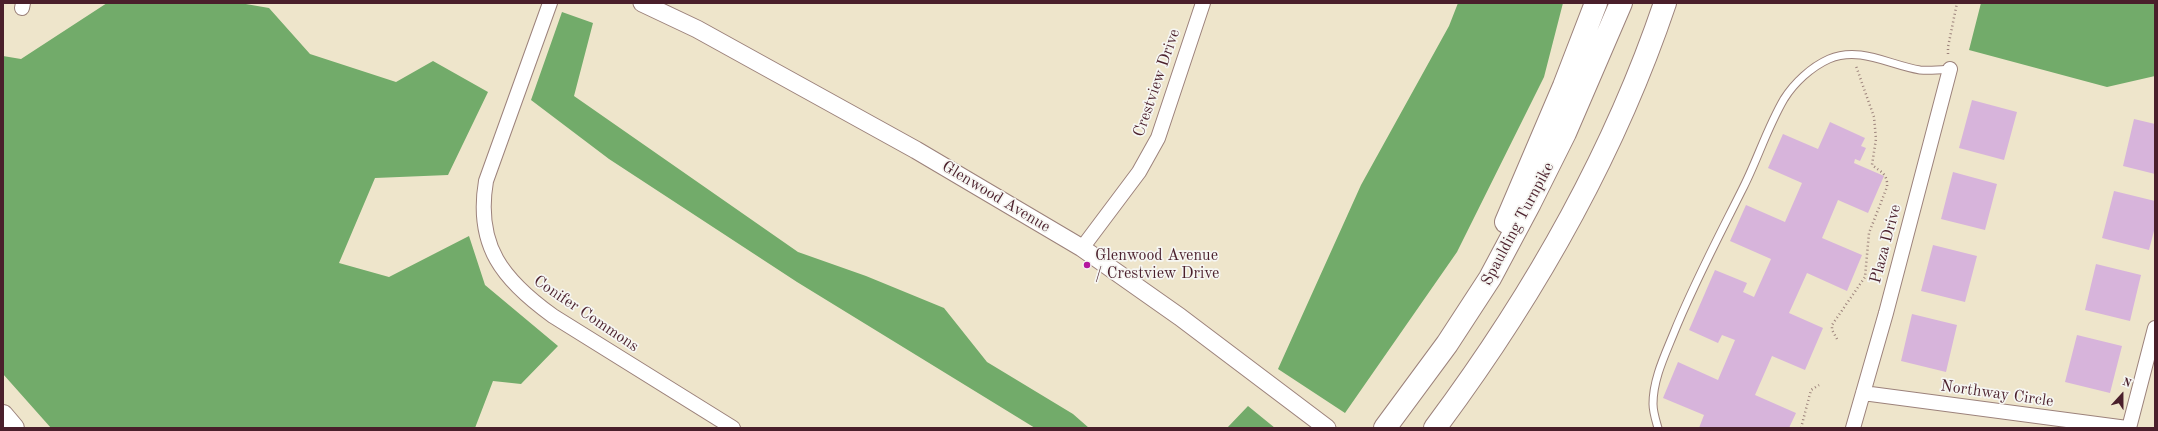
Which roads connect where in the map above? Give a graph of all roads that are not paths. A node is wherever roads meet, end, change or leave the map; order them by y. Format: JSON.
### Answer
{"nodes":[{"id":1,"x":550,"y":3,"type":"edge"},
{"id":2,"x":642,"y":3,"type":"edge"},
{"id":3,"x":1203,"y":3,"type":"edge"},
{"id":4,"x":1596,"y":3,"type":"edge"},
{"id":5,"x":1621,"y":3,"type":"edge"},
{"id":6,"x":1665,"y":3,"type":"edge"},
{"id":7,"x":1950,"y":69,"type":"joint"},
{"id":8,"x":1082,"y":248,"type":"junction"},
{"id":9,"x":1498,"y":264,"type":"junction"},
{"id":10,"x":2155,"y":328,"type":"edge"},
{"id":11,"x":1863,"y":394,"type":"junction"},
{"id":12,"x":3,"y":415,"type":"edge"},
{"id":13,"x":14,"y":428,"type":"edge"},
{"id":14,"x":734,"y":428,"type":"edge"},
{"id":15,"x":1327,"y":428,"type":"edge"},
{"id":16,"x":1385,"y":428,"type":"edge"},
{"id":17,"x":1435,"y":428,"type":"edge"},
{"id":18,"x":1658,"y":428,"type":"edge"},
{"id":19,"x":1853,"y":428,"type":"edge"},
{"id":20,"x":2128,"y":428,"type":"edge"}],
"edges":[{"from":1,"to":14,"type":"street","name":"Conifer Commons"},
{"from":2,"to":8,"type":"street","name":"Glenwood Avenue"},
{"from":3,"to":8,"type":"street","name":"Crestview Drive"},
{"from":4,"to":9,"type":"highway"},
{"from":5,"to":9,"type":"highway","name":"Spaulding Turnpike"},
{"from":6,"to":17,"type":"highway"},
{"from":7,"to":11,"type":"street","name":"Plaza Drive"},
{"from":7,"to":18,"type":"lane"},
{"from":8,"to":15,"type":"street","name":"Glenwood Avenue"},
{"from":9,"to":16,"type":"highway","name":"Spaulding Turnpike"},
{"from":10,"to":20,"type":"street","name":"Northway Circle"},
{"from":11,"to":19,"type":"street","name":"Plaza Drive"},
{"from":11,"to":20,"type":"street","name":"Northway Circle"},
{"from":12,"to":13,"type":"main road"}]}
